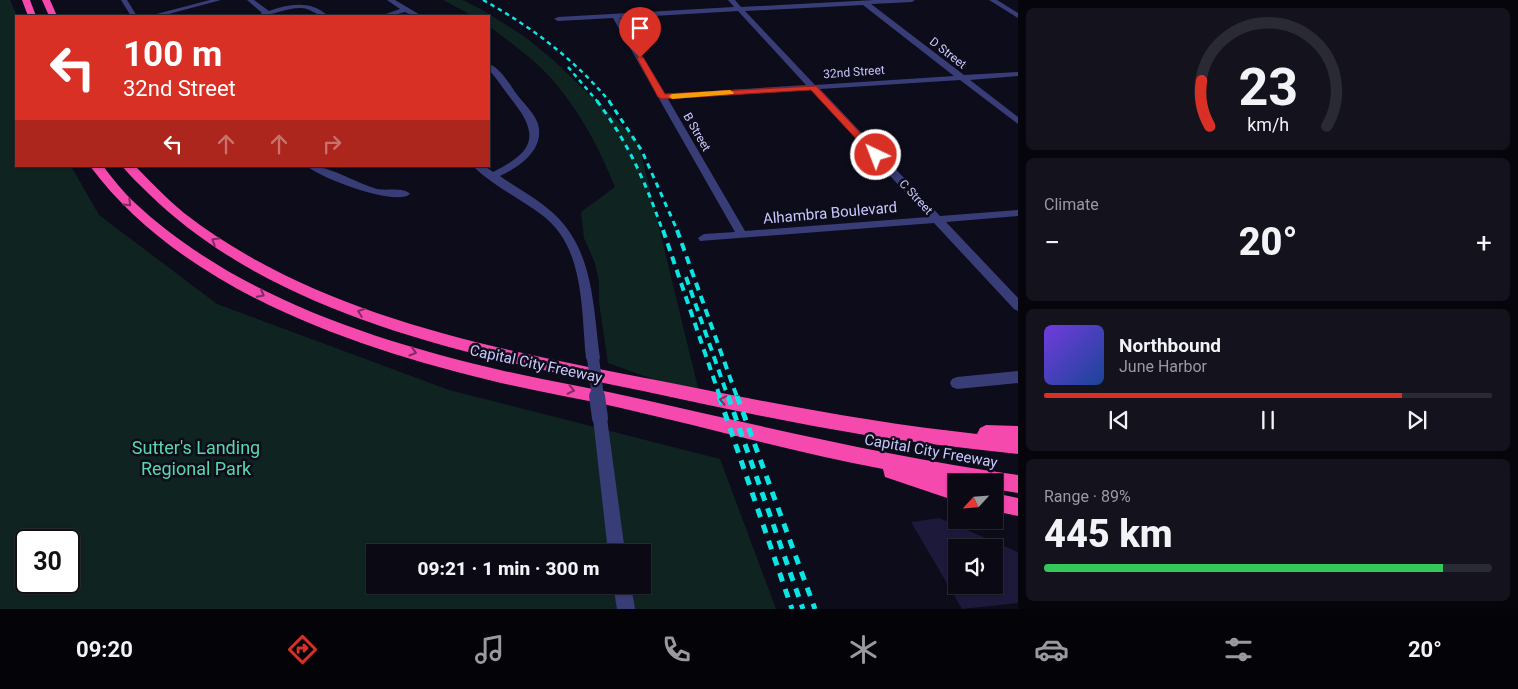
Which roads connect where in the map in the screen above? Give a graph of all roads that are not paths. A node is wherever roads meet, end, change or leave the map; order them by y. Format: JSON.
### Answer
{"nodes":[{"id":1,"x":26,"y":0,"type":"edge"},
{"id":2,"x":46,"y":0,"type":"edge"},
{"id":3,"x":124,"y":0,"type":"edge"},
{"id":4,"x":218,"y":0,"type":"edge"},
{"id":5,"x":250,"y":0,"type":"edge"},
{"id":6,"x":390,"y":0,"type":"edge"},
{"id":7,"x":731,"y":0,"type":"edge"},
{"id":8,"x":912,"y":0,"type":"edge"},
{"id":9,"x":992,"y":0,"type":"edge"},
{"id":10,"x":864,"y":2,"type":"junction"},
{"id":11,"x":406,"y":9,"type":"junction"},
{"id":12,"x":740,"y":9,"type":"junction"},
{"id":13,"x":32,"y":15,"type":"edge"},
{"id":14,"x":53,"y":15,"type":"edge"},
{"id":15,"x":133,"y":15,"type":"edge"},
{"id":16,"x":157,"y":15,"type":"edge"},
{"id":17,"x":264,"y":15,"type":"edge"},
{"id":18,"x":322,"y":15,"type":"edge"},
{"id":19,"x":386,"y":15,"type":"edge"},
{"id":20,"x":416,"y":15,"type":"edge"},
{"id":21,"x":615,"y":16,"type":"junction"},
{"id":22,"x":1018,"y":16,"type":"edge"},
{"id":23,"x":558,"y":19,"type":"dead end"},
{"id":24,"x":490,"y":67,"type":"edge"},
{"id":25,"x":1018,"y":74,"type":"edge"},
{"id":26,"x":962,"y":78,"type":"junction"},
{"id":27,"x":813,"y":87,"type":"junction"},
{"id":28,"x":662,"y":97,"type":"junction"},
{"id":29,"x":1018,"y":121,"type":"edge"},
{"id":30,"x":97,"y":167,"type":"edge"},
{"id":31,"x":129,"y":167,"type":"edge"},
{"id":32,"x":314,"y":167,"type":"edge"},
{"id":33,"x":479,"y":167,"type":"edge"},
{"id":34,"x":492,"y":176,"type":"junction"},
{"id":35,"x":406,"y":194,"type":"dead end"},
{"id":36,"x":1018,"y":213,"type":"edge"},
{"id":37,"x":936,"y":219,"type":"junction"},
{"id":38,"x":742,"y":235,"type":"junction"},
{"id":39,"x":704,"y":238,"type":"dead end"},
{"id":40,"x":1018,"y":306,"type":"edge"},
{"id":41,"x":1018,"y":376,"type":"edge"},
{"id":42,"x":957,"y":383,"type":"dead end"},
{"id":43,"x":770,"y":410,"type":"junction"},
{"id":44,"x":1018,"y":434,"type":"edge"},
{"id":45,"x":1018,"y":446,"type":"edge"},
{"id":46,"x":849,"y":455,"type":"junction"},
{"id":47,"x":1018,"y":484,"type":"edge"},
{"id":48,"x":948,"y":490,"type":"edge"},
{"id":49,"x":1003,"y":504,"type":"edge"},
{"id":50,"x":1018,"y":507,"type":"edge"},
{"id":51,"x":616,"y":544,"type":"edge"},
{"id":52,"x":624,"y":594,"type":"edge"},
{"id":53,"x":626,"y":609,"type":"edge"}],
"edges":[{"from":1,"to":13,"type":"highway"},
{"from":2,"to":14,"type":"highway"},
{"from":3,"to":15,"type":"street"},
{"from":4,"to":16,"type":"street"},
{"from":5,"to":17,"type":"street"},
{"from":6,"to":11,"type":"street"},
{"from":7,"to":12,"type":"street","name":"C Street"},
{"from":8,"to":10,"type":"street"},
{"from":9,"to":22,"type":"street"},
{"from":10,"to":12,"type":"street"},
{"from":10,"to":26,"type":"street","name":"D Street"},
{"from":11,"to":19,"type":"street"},
{"from":11,"to":20,"type":"street"},
{"from":12,"to":21,"type":"street"},
{"from":12,"to":27,"type":"street","name":"C Street"},
{"from":17,"to":18,"type":"street"},
{"from":21,"to":23,"type":"street"},
{"from":21,"to":28,"type":"street","name":"B Street"},
{"from":24,"to":34,"type":"street"},
{"from":25,"to":26,"type":"street","name":"32nd Street"},
{"from":26,"to":27,"type":"street","name":"32nd Street"},
{"from":26,"to":29,"type":"street","name":"D Street"},
{"from":27,"to":28,"type":"street","name":"32nd Street"},
{"from":27,"to":37,"type":"street","name":"C Street"},
{"from":28,"to":38,"type":"street","name":"B Street"},
{"from":30,"to":46,"type":"highway","name":"Capital City Freeway","one_way":true},
{"from":43,"to":31,"type":"highway","name":"Capital City Freeway","one_way":true},
{"from":32,"to":35,"type":"street"},
{"from":33,"to":34,"type":"street"},
{"from":34,"to":51,"type":"street","bridge":true},
{"from":36,"to":37,"type":"street","name":"Alhambra Boulevard"},
{"from":37,"to":38,"type":"street","name":"Alhambra Boulevard"},
{"from":37,"to":40,"type":"street","name":"C Street"},
{"from":38,"to":39,"type":"street","name":"Alhambra Boulevard"},
{"from":41,"to":42,"type":"street"},
{"from":43,"to":44,"type":"highway"},
{"from":43,"to":45,"type":"highway","name":"Capital City Freeway"},
{"from":46,"to":47,"type":"highway","name":"Capital City Freeway"},
{"from":46,"to":48,"type":"highway"},
{"from":49,"to":50,"type":"highway"},
{"from":52,"to":53,"type":"street"}]}
